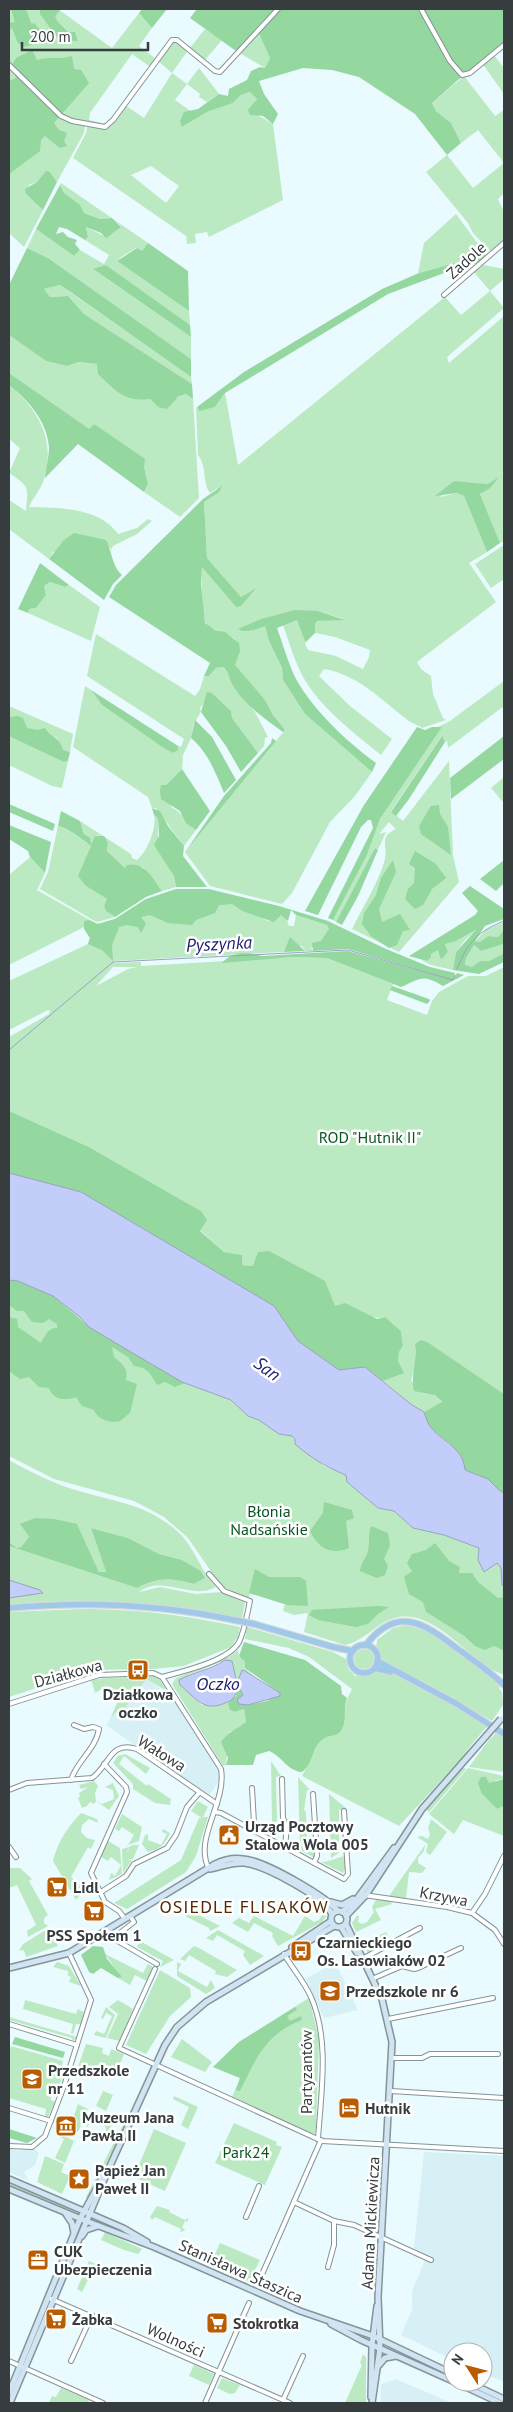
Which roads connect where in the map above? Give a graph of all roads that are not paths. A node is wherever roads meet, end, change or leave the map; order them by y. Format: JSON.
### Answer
{"nodes":[{"id":1,"x":278,"y":9,"type":"edge"},
{"id":2,"x":421,"y":9,"type":"edge"},
{"id":3,"x":504,"y":45,"type":"edge"},
{"id":4,"x":9,"y":65,"type":"edge"},
{"id":5,"x":504,"y":243,"type":"edge"},
{"id":6,"x":444,"y":295,"type":"dead end"},
{"id":7,"x":208,"y":1574,"type":"dead end"},
{"id":8,"x":9,"y":1608,"type":"edge"},
{"id":9,"x":382,"y":1629,"type":"junction"},
{"id":10,"x":366,"y":1645,"type":"junction"},
{"id":11,"x":333,"y":1648,"type":"junction"},
{"id":12,"x":372,"y":1648,"type":"junction"},
{"id":13,"x":353,"y":1651,"type":"junction"},
{"id":14,"x":350,"y":1657,"type":"junction"},
{"id":15,"x":377,"y":1661,"type":"junction"},
{"id":16,"x":375,"y":1668,"type":"junction"},
{"id":17,"x":396,"y":1673,"type":"junction"},
{"id":18,"x":494,"y":1676,"type":"junction"},
{"id":19,"x":162,"y":1677,"type":"junction"},
{"id":20,"x":504,"y":1681,"type":"edge"},
{"id":21,"x":504,"y":1685,"type":"edge"},
{"id":22,"x":9,"y":1704,"type":"edge"},
{"id":23,"x":503,"y":1716,"type":"edge"},
{"id":24,"x":74,"y":1725,"type":"dead end"},
{"id":25,"x":504,"y":1734,"type":"edge"},
{"id":26,"x":104,"y":1764,"type":"junction"},
{"id":27,"x":282,"y":1779,"type":"dead end"},
{"id":28,"x":71,"y":1780,"type":"junction"},
{"id":29,"x":252,"y":1788,"type":"dead end"},
{"id":30,"x":9,"y":1790,"type":"edge"},
{"id":31,"x":199,"y":1793,"type":"junction"},
{"id":32,"x":313,"y":1794,"type":"dead end"},
{"id":33,"x":217,"y":1804,"type":"junction"},
{"id":34,"x":344,"y":1811,"type":"dead end"},
{"id":35,"x":215,"y":1812,"type":"junction"},
{"id":36,"x":251,"y":1828,"type":"junction"},
{"id":37,"x":284,"y":1846,"type":"junction"},
{"id":38,"x":9,"y":1847,"type":"edge"},
{"id":39,"x":504,"y":1856,"type":"edge"},
{"id":40,"x":16,"y":1857,"type":"dead end"},
{"id":41,"x":314,"y":1863,"type":"junction"},
{"id":42,"x":209,"y":1869,"type":"junction"},
{"id":43,"x":102,"y":1892,"type":"junction"},
{"id":44,"x":363,"y":1895,"type":"junction"},
{"id":45,"x":328,"y":1901,"type":"junction"},
{"id":46,"x":342,"y":1913,"type":"junction"},
{"id":47,"x":472,"y":1913,"type":"junction"},
{"id":48,"x":332,"y":1914,"type":"junction"},
{"id":49,"x":128,"y":1918,"type":"junction"},
{"id":50,"x":333,"y":1924,"type":"junction"},
{"id":51,"x":343,"y":1925,"type":"junction"},
{"id":52,"x":420,"y":1928,"type":"dead end"},
{"id":53,"x":504,"y":1944,"type":"edge"},
{"id":54,"x":461,"y":1948,"type":"dead end"},
{"id":55,"x":69,"y":1953,"type":"junction"},
{"id":56,"x":284,"y":1954,"type":"junction"},
{"id":57,"x":362,"y":1959,"type":"junction"},
{"id":58,"x":9,"y":1968,"type":"edge"},
{"id":59,"x":372,"y":1980,"type":"junction"},
{"id":60,"x":493,"y":1998,"type":"dead end"},
{"id":61,"x":388,"y":2019,"type":"junction"},
{"id":62,"x":9,"y":2024,"type":"edge"},
{"id":63,"x":77,"y":2045,"type":"junction"},
{"id":64,"x":498,"y":2054,"type":"dead end"},
{"id":65,"x":392,"y":2058,"type":"junction"},
{"id":66,"x":156,"y":2065,"type":"junction"},
{"id":67,"x":391,"y":2091,"type":"junction"},
{"id":68,"x":504,"y":2098,"type":"edge"},
{"id":69,"x":9,"y":2108,"type":"edge"},
{"id":70,"x":51,"y":2121,"type":"junction"},
{"id":71,"x":319,"y":2139,"type":"junction"},
{"id":72,"x":387,"y":2145,"type":"junction"},
{"id":73,"x":9,"y":2146,"type":"edge"},
{"id":74,"x":504,"y":2151,"type":"edge"},
{"id":75,"x":9,"y":2179,"type":"edge"},
{"id":76,"x":259,"y":2186,"type":"dead end"},
{"id":77,"x":9,"y":2189,"type":"edge"},
{"id":78,"x":95,"y":2196,"type":"junction"},
{"id":79,"x":294,"y":2202,"type":"junction"},
{"id":80,"x":72,"y":2207,"type":"junction"},
{"id":81,"x":87,"y":2212,"type":"junction"},
{"id":82,"x":66,"y":2214,"type":"junction"},
{"id":83,"x":246,"y":2217,"type":"dead end"},
{"id":84,"x":83,"y":2220,"type":"junction"},
{"id":85,"x":104,"y":2220,"type":"junction"},
{"id":86,"x":334,"y":2221,"type":"junction"},
{"id":87,"x":98,"y":2226,"type":"junction"},
{"id":88,"x":74,"y":2235,"type":"junction"},
{"id":89,"x":382,"y":2238,"type":"junction"},
{"id":90,"x":75,"y":2246,"type":"junction"},
{"id":91,"x":154,"y":2247,"type":"junction"},
{"id":92,"x":431,"y":2260,"type":"dead end"},
{"id":93,"x":328,"y":2267,"type":"dead end"},
{"id":94,"x":260,"y":2279,"type":"dead end"},
{"id":95,"x":57,"y":2288,"type":"junction"},
{"id":96,"x":51,"y":2298,"type":"junction"},
{"id":97,"x":60,"y":2302,"type":"junction"},
{"id":98,"x":249,"y":2303,"type":"dead end"},
{"id":99,"x":378,"y":2303,"type":"junction"},
{"id":100,"x":92,"y":2315,"type":"junction"},
{"id":101,"x":319,"y":2318,"type":"junction"},
{"id":102,"x":374,"y":2322,"type":"junction"},
{"id":103,"x":358,"y":2330,"type":"junction"},
{"id":104,"x":373,"y":2336,"type":"junction"},
{"id":105,"x":380,"y":2339,"type":"junction"},
{"id":106,"x":372,"y":2345,"type":"junction"},
{"id":107,"x":380,"y":2348,"type":"junction"},
{"id":108,"x":303,"y":2356,"type":"dead end"},
{"id":109,"x":399,"y":2357,"type":"junction"},
{"id":110,"x":9,"y":2361,"type":"edge"},
{"id":111,"x":71,"y":2361,"type":"dead end"},
{"id":112,"x":18,"y":2366,"type":"junction"},
{"id":113,"x":378,"y":2367,"type":"junction"},
{"id":114,"x":25,"y":2369,"type":"junction"},
{"id":115,"x":443,"y":2369,"type":"edge"},
{"id":116,"x":219,"y":2372,"type":"junction"},
{"id":117,"x":443,"y":2377,"type":"edge"},
{"id":118,"x":476,"y":2392,"type":"edge"},
{"id":119,"x":489,"y":2392,"type":"edge"},
{"id":120,"x":9,"y":2393,"type":"edge"},
{"id":121,"x":504,"y":2399,"type":"edge"},
{"id":122,"x":283,"y":2400,"type":"junction"},
{"id":123,"x":10,"y":2403,"type":"edge"},
{"id":124,"x":103,"y":2403,"type":"edge"},
{"id":125,"x":205,"y":2403,"type":"edge"},
{"id":126,"x":290,"y":2403,"type":"edge"},
{"id":127,"x":372,"y":2403,"type":"edge"},
{"id":128,"x":500,"y":2403,"type":"edge"}],
"edges":[{"from":1,"to":4,"type":"street"},
{"from":2,"to":3,"type":"street"},
{"from":5,"to":6,"type":"street","name":"Zadole"},
{"from":7,"to":19,"type":"street"},
{"from":8,"to":11,"type":"main road","bridge":true},
{"from":9,"to":10,"type":"main road"},
{"from":9,"to":12,"type":"main road"},
{"from":9,"to":18,"type":"main road"},
{"from":10,"to":12,"type":"main road"},
{"from":10,"to":13,"type":"main road"},
{"from":11,"to":13,"type":"main road"},
{"from":11,"to":14,"type":"main road"},
{"from":12,"to":15,"type":"main road"},
{"from":13,"to":14,"type":"main road"},
{"from":14,"to":16,"type":"main road"},
{"from":15,"to":16,"type":"main road"},
{"from":15,"to":17,"type":"main road"},
{"from":16,"to":17,"type":"main road"},
{"from":17,"to":25,"type":"main road"},
{"from":18,"to":20,"type":"main road"},
{"from":18,"to":21,"type":"main road"},
{"from":19,"to":22,"type":"street","name":"Działkowa"},
{"from":19,"to":33,"type":"street"},
{"from":23,"to":44,"type":"street","bridge":true},
{"from":24,"to":28,"type":"street"},
{"from":26,"to":28,"type":"street","name":"Wałowa"},
{"from":26,"to":31,"type":"street","name":"Wałowa"},
{"from":26,"to":43,"type":"street"},
{"from":27,"to":37,"type":"street"},
{"from":28,"to":30,"type":"street","name":"Wałowa"},
{"from":29,"to":36,"type":"street"},
{"from":31,"to":33,"type":"street","name":"Wałowa"},
{"from":31,"to":43,"type":"street"},
{"from":32,"to":41,"type":"street"},
{"from":33,"to":35,"type":"street"},
{"from":34,"to":41,"type":"street"},
{"from":35,"to":36,"type":"street"},
{"from":35,"to":42,"type":"street"},
{"from":36,"to":37,"type":"street"},
{"from":37,"to":41,"type":"street"},
{"from":38,"to":40,"type":"street"},
{"from":39,"to":47,"type":"street"},
{"from":42,"to":45,"type":"street"},
{"from":42,"to":48,"type":"street"},
{"from":42,"to":49,"type":"street"},
{"from":43,"to":49,"type":"street"},
{"from":44,"to":45,"type":"street"},
{"from":44,"to":46,"type":"street"},
{"from":44,"to":47,"type":"street","name":"Krzywa"},
{"from":45,"to":46,"type":"street"},
{"from":46,"to":48,"type":"street"},
{"from":46,"to":51,"type":"street"},
{"from":47,"to":53,"type":"street","name":"Krzywa"},
{"from":48,"to":50,"type":"street"},
{"from":49,"to":55,"type":"street"},
{"from":49,"to":66,"type":"street"},
{"from":50,"to":51,"type":"street"},
{"from":50,"to":56,"type":"street"},
{"from":51,"to":57,"type":"street","name":"Adama Mickiewicza"},
{"from":52,"to":57,"type":"street"},
{"from":54,"to":59,"type":"street"},
{"from":55,"to":58,"type":"street"},
{"from":55,"to":63,"type":"street"},
{"from":56,"to":66,"type":"street"},
{"from":56,"to":71,"type":"street","name":"Partyzantów"},
{"from":57,"to":59,"type":"street","name":"Adama Mickiewicza"},
{"from":59,"to":61,"type":"street","name":"Adama Mickiewicza"},
{"from":60,"to":61,"type":"street"},
{"from":61,"to":65,"type":"street","name":"Adama Mickiewicza"},
{"from":62,"to":63,"type":"street"},
{"from":63,"to":70,"type":"street"},
{"from":64,"to":65,"type":"street"},
{"from":65,"to":67,"type":"street","name":"Adama Mickiewicza"},
{"from":66,"to":71,"type":"street"},
{"from":66,"to":78,"type":"street"},
{"from":67,"to":68,"type":"street"},
{"from":67,"to":72,"type":"street","name":"Adama Mickiewicza"},
{"from":69,"to":70,"type":"street"},
{"from":70,"to":73,"type":"street"},
{"from":71,"to":72,"type":"street"},
{"from":71,"to":79,"type":"street"},
{"from":72,"to":74,"type":"street"},
{"from":72,"to":89,"type":"street","name":"Adama Mickiewicza"},
{"from":75,"to":80,"type":"street","name":"Stanisława Staszica"},
{"from":76,"to":83,"type":"street"},
{"from":77,"to":82,"type":"street","name":"Stanisława Staszica"},
{"from":78,"to":80,"type":"street"},
{"from":78,"to":81,"type":"street"},
{"from":78,"to":85,"type":"street"},
{"from":79,"to":86,"type":"street"},
{"from":79,"to":94,"type":"street"},
{"from":80,"to":81,"type":"street","name":"Stanisława Staszica"},
{"from":81,"to":84,"type":"street"},
{"from":81,"to":85,"type":"street","name":"Stanisława Staszica"},
{"from":82,"to":84,"type":"street","name":"Stanisława Staszica"},
{"from":82,"to":88,"type":"street"},
{"from":84,"to":87,"type":"street","name":"Stanisława Staszica"},
{"from":84,"to":88,"type":"street"},
{"from":84,"to":90,"type":"street"},
{"from":85,"to":91,"type":"street","name":"Stanisława Staszica"},
{"from":86,"to":89,"type":"street"},
{"from":86,"to":93,"type":"street"},
{"from":87,"to":90,"type":"street"},
{"from":87,"to":91,"type":"street","name":"Stanisława Staszica"},
{"from":88,"to":96,"type":"street"},
{"from":89,"to":92,"type":"street"},
{"from":89,"to":99,"type":"street","name":"Adama Mickiewicza"},
{"from":90,"to":95,"type":"street"},
{"from":91,"to":101,"type":"street","name":"Stanisława Staszica"},
{"from":95,"to":96,"type":"street"},
{"from":95,"to":97,"type":"street"},
{"from":96,"to":97,"type":"street","name":"Wolności"},
{"from":96,"to":112,"type":"street"},
{"from":96,"to":114,"type":"street"},
{"from":97,"to":100,"type":"street","name":"Wolności"},
{"from":98,"to":116,"type":"street"},
{"from":99,"to":102,"type":"street","name":"Adama Mickiewicza"},
{"from":99,"to":105,"type":"street","name":"Adama Mickiewicza"},
{"from":100,"to":111,"type":"street"},
{"from":100,"to":116,"type":"street","name":"Wolności"},
{"from":101,"to":103,"type":"street","name":"Stanisława Staszica"},
{"from":101,"to":106,"type":"street","name":"Stanisława Staszica"},
{"from":102,"to":103,"type":"street"},
{"from":102,"to":104,"type":"street","name":"Adama Mickiewicza"},
{"from":103,"to":104,"type":"street","name":"Stanisława Staszica"},
{"from":104,"to":105,"type":"street","name":"Stanisława Staszica"},
{"from":104,"to":106,"type":"street","name":"Adama Mickiewicza"},
{"from":105,"to":107,"type":"street","name":"Adama Mickiewicza"},
{"from":105,"to":115,"type":"street","name":"Stanisława Staszica"},
{"from":106,"to":107,"type":"street","name":"Stanisława Staszica"},
{"from":106,"to":127,"type":"street","name":"Adama Mickiewicza"},
{"from":107,"to":109,"type":"street","name":"Stanisława Staszica"},
{"from":107,"to":113,"type":"street","name":"Adama Mickiewicza"},
{"from":108,"to":122,"type":"street"},
{"from":109,"to":113,"type":"street"},
{"from":109,"to":117,"type":"street","name":"Stanisława Staszica"},
{"from":110,"to":112,"type":"street"},
{"from":112,"to":114,"type":"street"},
{"from":112,"to":120,"type":"street"},
{"from":113,"to":127,"type":"street","name":"Adama Mickiewicza"},
{"from":114,"to":123,"type":"street"},
{"from":114,"to":124,"type":"street"},
{"from":116,"to":122,"type":"street","name":"Wolności"},
{"from":116,"to":125,"type":"street"},
{"from":118,"to":128,"type":"street","name":"Stanisława Staszica"},
{"from":119,"to":121,"type":"street"},
{"from":122,"to":126,"type":"street","name":"Wolności"}]}
